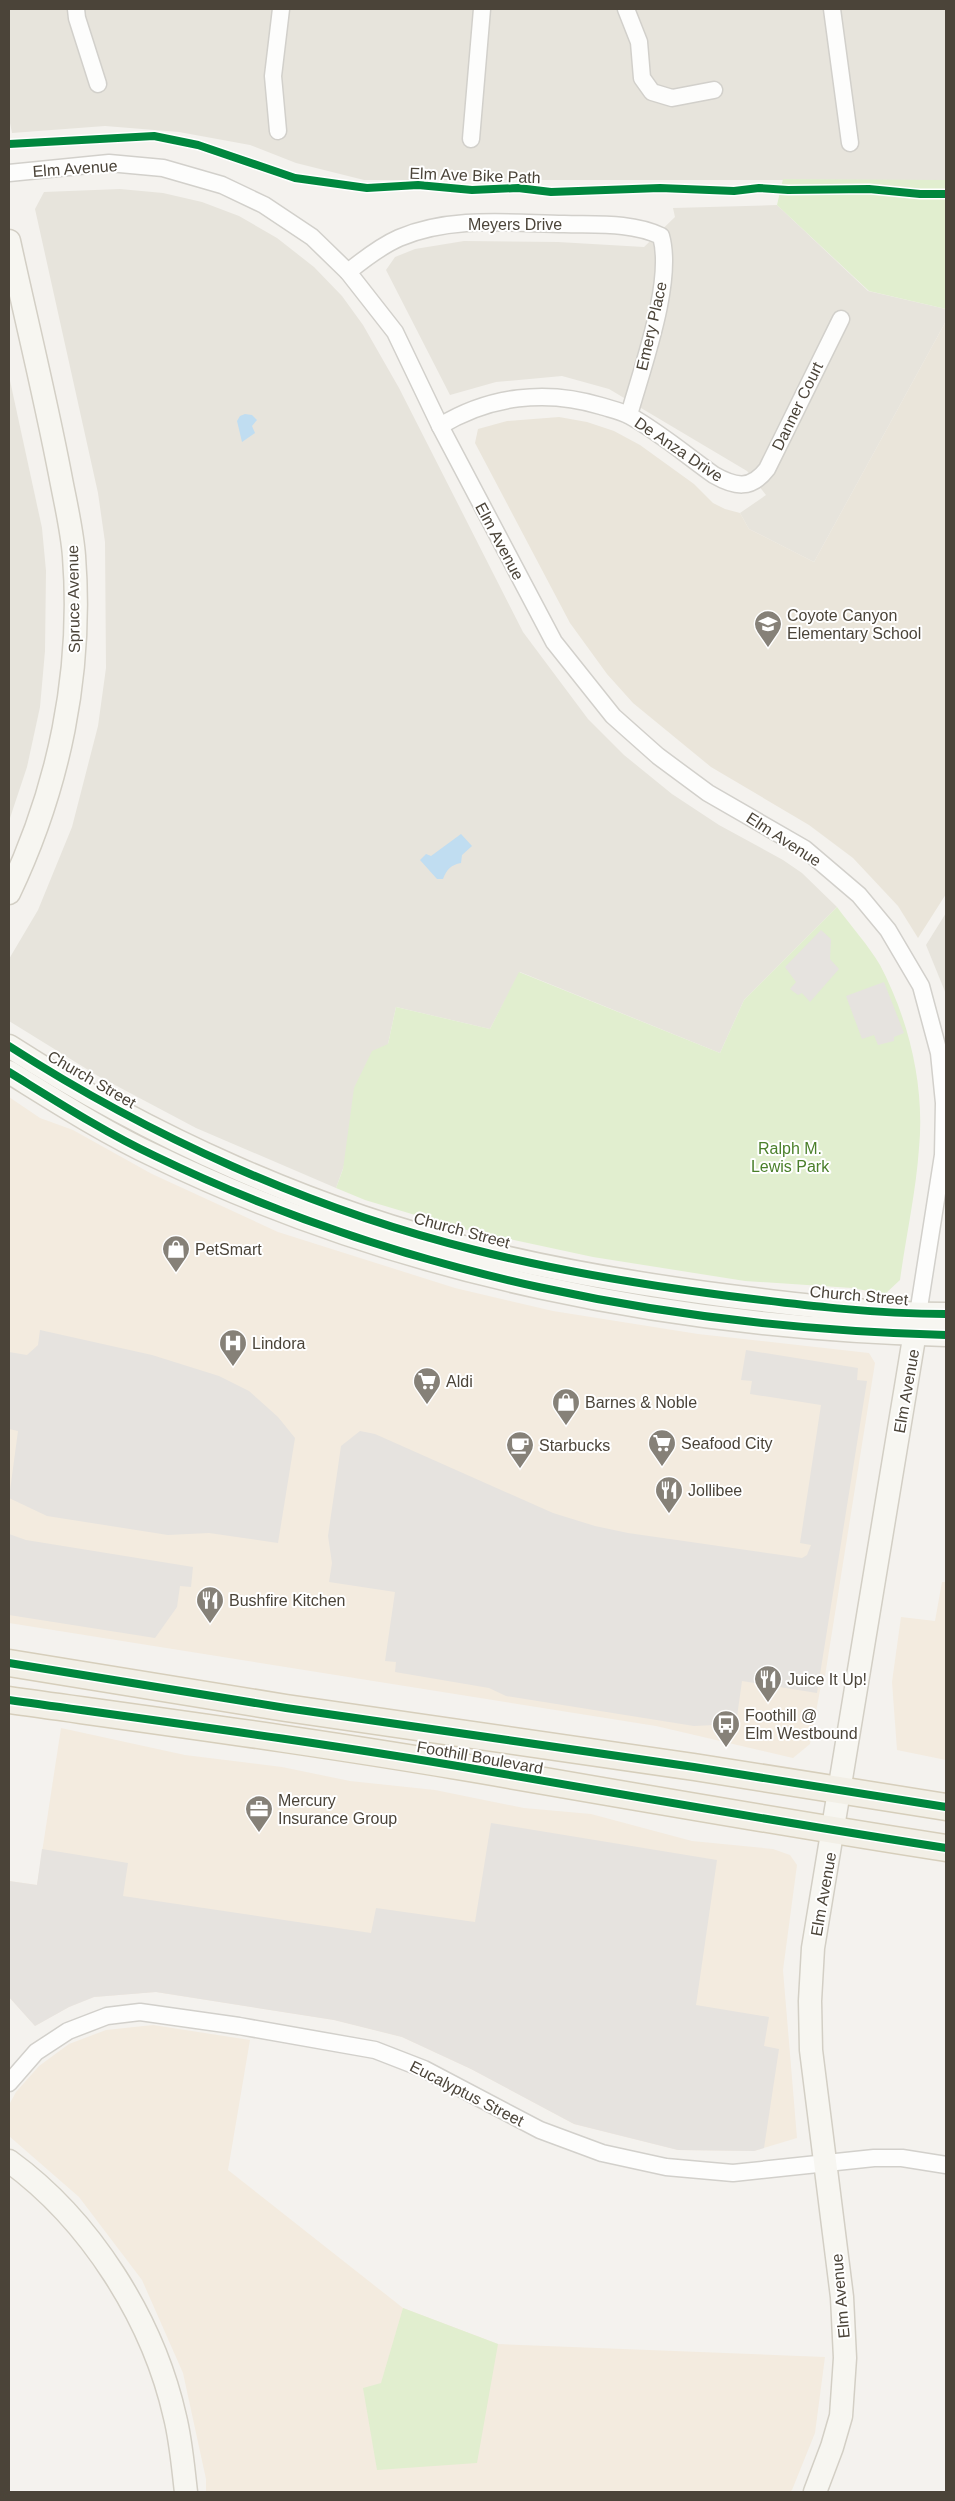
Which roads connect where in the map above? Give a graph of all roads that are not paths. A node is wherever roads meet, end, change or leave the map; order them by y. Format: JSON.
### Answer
{"nodes":[{"id":1,"x":76,"y":9,"type":"edge"},
{"id":2,"x":281,"y":9,"type":"edge"},
{"id":3,"x":482,"y":9,"type":"edge"},
{"id":4,"x":626,"y":9,"type":"edge"},
{"id":5,"x":832,"y":9,"type":"edge"},
{"id":6,"x":98,"y":84,"type":"dead end"},
{"id":7,"x":714,"y":90,"type":"dead end"},
{"id":8,"x":278,"y":131,"type":"dead end"},
{"id":9,"x":471,"y":139,"type":"dead end"},
{"id":10,"x":850,"y":143,"type":"dead end"},
{"id":11,"x":9,"y":174,"type":"edge"},
{"id":12,"x":661,"y":236,"type":"joint"},
{"id":13,"x":9,"y":242,"type":"edge"},
{"id":14,"x":348,"y":272,"type":"junction"},
{"id":15,"x":841,"y":319,"type":"dead end"},
{"id":16,"x":628,"y":415,"type":"junction"},
{"id":17,"x":440,"y":426,"type":"junction"},
{"id":18,"x":746,"y":484,"type":"joint"},
{"id":19,"x":9,"y":893,"type":"edge"},
{"id":20,"x":9,"y":1046,"type":"edge"},
{"id":21,"x":9,"y":1072,"type":"edge"},
{"id":22,"x":312,"y":1210,"type":"junction"},
{"id":23,"x":946,"y":1314,"type":"edge"},
{"id":24,"x":917,"y":1324,"type":"junction"},
{"id":25,"x":946,"y":1335,"type":"edge"},
{"id":26,"x":9,"y":1663,"type":"edge"},
{"id":27,"x":9,"y":1700,"type":"edge"},
{"id":28,"x":840,"y":1791,"type":"junction"},
{"id":29,"x":946,"y":1807,"type":"edge"},
{"id":30,"x":834,"y":1830,"type":"junction"},
{"id":31,"x":946,"y":1848,"type":"edge"},
{"id":32,"x":9,"y":2083,"type":"edge"},
{"id":33,"x":9,"y":2161,"type":"edge"},
{"id":34,"x":946,"y":2164,"type":"edge"},
{"id":35,"x":824,"y":2165,"type":"junction"},
{"id":36,"x":186,"y":2492,"type":"edge"},
{"id":37,"x":815,"y":2492,"type":"edge"}],
"edges":[{"from":1,"to":6,"type":"street"},
{"from":2,"to":8,"type":"street"},
{"from":3,"to":9,"type":"street"},
{"from":4,"to":7,"type":"street"},
{"from":5,"to":10,"type":"street"},
{"from":11,"to":14,"type":"street","name":"Elm Avenue"},
{"from":12,"to":14,"type":"street","name":"Meyers Drive"},
{"from":12,"to":16,"type":"street","name":"Emery Place"},
{"from":13,"to":19,"type":"street","name":"Spruce Avenue"},
{"from":14,"to":17,"type":"street","name":"Elm Avenue"},
{"from":15,"to":18,"type":"street","name":"Danner Court"},
{"from":16,"to":17,"type":"street","name":"De Anza Drive"},
{"from":16,"to":18,"type":"street","name":"De Anza Drive"},
{"from":17,"to":24,"type":"street","name":"Elm Avenue"},
{"from":20,"to":22,"type":"street","name":"Church Street"},
{"from":21,"to":22,"type":"street","name":"Church Street"},
{"from":22,"to":24,"type":"street","name":"Church Street"},
{"from":23,"to":24,"type":"street","name":"Church Street"},
{"from":24,"to":25,"type":"street","name":"Church Street"},
{"from":24,"to":28,"type":"street","name":"Elm Avenue"},
{"from":26,"to":28,"type":"main road","name":"Foothill Boulevard"},
{"from":27,"to":30,"type":"main road","name":"Foothill Boulevard"},
{"from":28,"to":29,"type":"main road","name":"Foothill Boulevard"},
{"from":28,"to":30,"type":"street","name":"Elm Avenue"},
{"from":30,"to":31,"type":"main road","name":"Foothill Boulevard"},
{"from":30,"to":35,"type":"street","name":"Elm Avenue"},
{"from":32,"to":35,"type":"street","name":"Eucalyptus Street"},
{"from":33,"to":36,"type":"street"},
{"from":34,"to":35,"type":"street","name":"Eucalyptus Street"},
{"from":35,"to":37,"type":"street","name":"Elm Avenue"}]}
